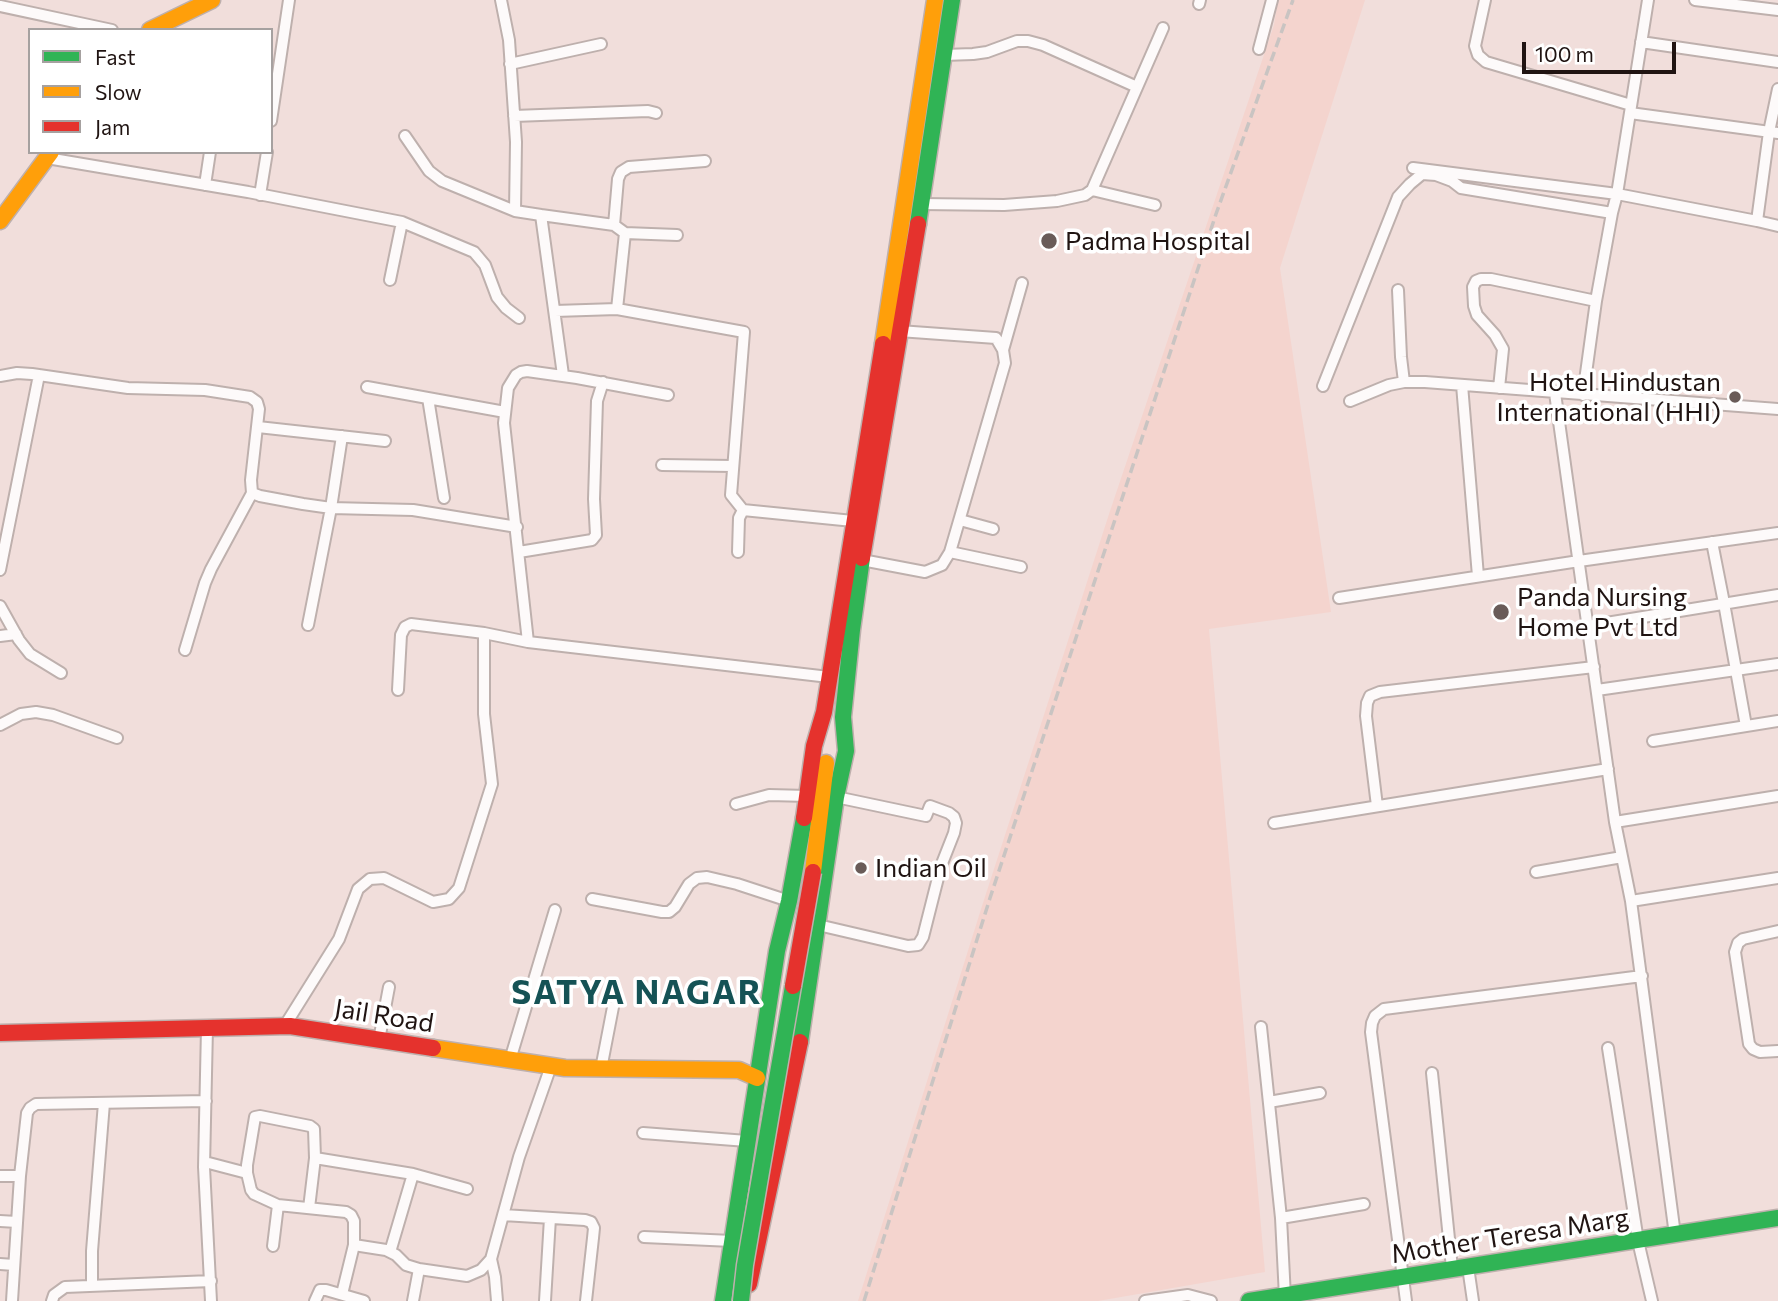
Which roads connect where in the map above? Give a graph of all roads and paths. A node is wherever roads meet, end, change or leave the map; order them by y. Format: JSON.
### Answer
{"nodes":[{"id":1,"x":212,"y":0,"type":"edge"},
{"id":2,"x":289,"y":0,"type":"edge"},
{"id":3,"x":501,"y":0,"type":"edge"},
{"id":4,"x":935,"y":0,"type":"edge"},
{"id":5,"x":952,"y":0,"type":"edge"},
{"id":6,"x":1272,"y":0,"type":"edge"},
{"id":7,"x":1485,"y":0,"type":"edge"},
{"id":8,"x":1648,"y":0,"type":"edge"},
{"id":9,"x":1703,"y":0,"type":"edge"},
{"id":10,"x":0,"y":6,"type":"edge"},
{"id":11,"x":1778,"y":10,"type":"edge"},
{"id":12,"x":103,"y":28,"type":"edge"},
{"id":13,"x":154,"y":28,"type":"edge"},
{"id":14,"x":1163,"y":28,"type":"dead end"},
{"id":15,"x":1641,"y":42,"type":"junction"},
{"id":16,"x":601,"y":44,"type":"dead end"},
{"id":17,"x":1259,"y":49,"type":"dead end"},
{"id":18,"x":944,"y":55,"type":"junction"},
{"id":19,"x":1778,"y":62,"type":"edge"},
{"id":20,"x":510,"y":64,"type":"junction"},
{"id":21,"x":1137,"y":87,"type":"junction"},
{"id":22,"x":1778,"y":89,"type":"edge"},
{"id":23,"x":273,"y":102,"type":"edge"},
{"id":24,"x":1631,"y":109,"type":"junction"},
{"id":25,"x":656,"y":113,"type":"dead end"},
{"id":26,"x":514,"y":116,"type":"junction"},
{"id":27,"x":1774,"y":133,"type":"edge"},
{"id":28,"x":405,"y":136,"type":"dead end"},
{"id":29,"x":210,"y":154,"type":"edge"},
{"id":30,"x":267,"y":154,"type":"edge"},
{"id":31,"x":49,"y":155,"type":"edge"},
{"id":32,"x":705,"y":161,"type":"dead end"},
{"id":33,"x":1413,"y":167,"type":"dead end"},
{"id":34,"x":205,"y":185,"type":"junction"},
{"id":35,"x":1092,"y":190,"type":"junction"},
{"id":36,"x":1617,"y":194,"type":"junction"},
{"id":37,"x":261,"y":195,"type":"junction"},
{"id":38,"x":921,"y":204,"type":"junction"},
{"id":39,"x":1155,"y":205,"type":"dead end"},
{"id":40,"x":515,"y":211,"type":"junction"},
{"id":41,"x":1612,"y":213,"type":"junction"},
{"id":42,"x":541,"y":215,"type":"junction"},
{"id":43,"x":0,"y":221,"type":"edge"},
{"id":44,"x":1757,"y":221,"type":"junction"},
{"id":45,"x":402,"y":222,"type":"junction"},
{"id":46,"x":614,"y":225,"type":"junction"},
{"id":47,"x":1778,"y":226,"type":"edge"},
{"id":48,"x":625,"y":233,"type":"junction"},
{"id":49,"x":677,"y":235,"type":"dead end"},
{"id":50,"x":390,"y":280,"type":"dead end"},
{"id":51,"x":1023,"y":283,"type":"dead end"},
{"id":52,"x":1398,"y":290,"type":"dead end"},
{"id":53,"x":1596,"y":301,"type":"junction"},
{"id":54,"x":617,"y":309,"type":"junction"},
{"id":55,"x":555,"y":312,"type":"junction"},
{"id":56,"x":519,"y":318,"type":"dead end"},
{"id":57,"x":898,"y":331,"type":"junction"},
{"id":58,"x":1003,"y":350,"type":"junction"},
{"id":59,"x":39,"y":375,"type":"junction"},
{"id":60,"x":563,"y":375,"type":"junction"},
{"id":61,"x":0,"y":376,"type":"edge"},
{"id":62,"x":1404,"y":382,"type":"junction"},
{"id":63,"x":603,"y":383,"type":"junction"},
{"id":64,"x":1462,"y":385,"type":"junction"},
{"id":65,"x":1323,"y":386,"type":"dead end"},
{"id":66,"x":367,"y":387,"type":"dead end"},
{"id":67,"x":1499,"y":388,"type":"junction"},
{"id":68,"x":1555,"y":393,"type":"junction"},
{"id":69,"x":668,"y":395,"type":"dead end"},
{"id":70,"x":1583,"y":395,"type":"junction"},
{"id":71,"x":429,"y":398,"type":"junction"},
{"id":72,"x":1350,"y":401,"type":"dead end"},
{"id":73,"x":1778,"y":409,"type":"edge"},
{"id":74,"x":505,"y":412,"type":"junction"},
{"id":75,"x":258,"y":426,"type":"junction"},
{"id":76,"x":342,"y":436,"type":"junction"},
{"id":77,"x":386,"y":441,"type":"dead end"},
{"id":78,"x":663,"y":464,"type":"dead end"},
{"id":79,"x":733,"y":466,"type":"junction"},
{"id":80,"x":252,"y":493,"type":"junction"},
{"id":81,"x":444,"y":498,"type":"dead end"},
{"id":82,"x":331,"y":508,"type":"junction"},
{"id":83,"x":743,"y":510,"type":"junction"},
{"id":84,"x":960,"y":520,"type":"junction"},
{"id":85,"x":853,"y":521,"type":"junction"},
{"id":86,"x":517,"y":527,"type":"junction"},
{"id":87,"x":993,"y":529,"type":"dead end"},
{"id":88,"x":1778,"y":533,"type":"edge"},
{"id":89,"x":1712,"y":542,"type":"junction"},
{"id":90,"x":519,"y":552,"type":"junction"},
{"id":91,"x":738,"y":552,"type":"dead end"},
{"id":92,"x":950,"y":552,"type":"junction"},
{"id":93,"x":862,"y":560,"type":"junction"},
{"id":94,"x":1578,"y":561,"type":"junction"},
{"id":95,"x":1021,"y":567,"type":"dead end"},
{"id":96,"x":0,"y":570,"type":"edge"},
{"id":97,"x":1478,"y":576,"type":"junction"},
{"id":98,"x":1778,"y":595,"type":"edge"},
{"id":99,"x":1339,"y":598,"type":"dead end"},
{"id":100,"x":1724,"y":603,"type":"junction"},
{"id":101,"x":0,"y":606,"type":"edge"},
{"id":102,"x":308,"y":625,"type":"dead end"},
{"id":103,"x":1588,"y":625,"type":"junction"},
{"id":104,"x":484,"y":633,"type":"junction"},
{"id":105,"x":16,"y":634,"type":"junction"},
{"id":106,"x":0,"y":636,"type":"edge"},
{"id":107,"x":528,"y":642,"type":"junction"},
{"id":108,"x":185,"y":650,"type":"dead end"},
{"id":109,"x":1778,"y":664,"type":"edge"},
{"id":110,"x":1594,"y":667,"type":"junction"},
{"id":111,"x":1736,"y":670,"type":"junction"},
{"id":112,"x":61,"y":673,"type":"dead end"},
{"id":113,"x":829,"y":677,"type":"junction"},
{"id":114,"x":398,"y":690,"type":"dead end"},
{"id":115,"x":1597,"y":690,"type":"junction"},
{"id":116,"x":1778,"y":721,"type":"edge"},
{"id":117,"x":0,"y":725,"type":"edge"},
{"id":118,"x":1746,"y":726,"type":"junction"},
{"id":119,"x":117,"y":738,"type":"dead end"},
{"id":120,"x":1653,"y":741,"type":"dead end"},
{"id":121,"x":816,"y":744,"type":"junction"},
{"id":122,"x":845,"y":751,"type":"junction"},
{"id":123,"x":826,"y":763,"type":"junction"},
{"id":124,"x":1608,"y":769,"type":"junction"},
{"id":125,"x":808,"y":796,"type":"junction"},
{"id":126,"x":1778,"y":796,"type":"edge"},
{"id":127,"x":836,"y":797,"type":"junction"},
{"id":128,"x":736,"y":804,"type":"dead end"},
{"id":129,"x":1377,"y":806,"type":"junction"},
{"id":130,"x":1274,"y":822,"type":"dead end"},
{"id":131,"x":1615,"y":822,"type":"junction"},
{"id":132,"x":1622,"y":857,"type":"junction"},
{"id":133,"x":1536,"y":872,"type":"dead end"},
{"id":134,"x":1778,"y":878,"type":"edge"},
{"id":135,"x":592,"y":899,"type":"dead end"},
{"id":136,"x":789,"y":901,"type":"junction"},
{"id":137,"x":1631,"y":901,"type":"junction"},
{"id":138,"x":555,"y":910,"type":"dead end"},
{"id":139,"x":818,"y":925,"type":"junction"},
{"id":140,"x":1778,"y":931,"type":"edge"},
{"id":141,"x":1642,"y":976,"type":"junction"},
{"id":142,"x":389,"y":988,"type":"dead end"},
{"id":143,"x":613,"y":1007,"type":"dead end"},
{"id":144,"x":284,"y":1027,"type":"junction"},
{"id":145,"x":1261,"y":1027,"type":"dead end"},
{"id":146,"x":207,"y":1028,"type":"junction"},
{"id":147,"x":0,"y":1033,"type":"edge"},
{"id":148,"x":379,"y":1040,"type":"junction"},
{"id":149,"x":1608,"y":1048,"type":"dead end"},
{"id":150,"x":1778,"y":1051,"type":"edge"},
{"id":151,"x":510,"y":1060,"type":"junction"},
{"id":152,"x":551,"y":1066,"type":"junction"},
{"id":153,"x":601,"y":1069,"type":"junction"},
{"id":154,"x":1433,"y":1073,"type":"dead end"},
{"id":155,"x":757,"y":1078,"type":"junction"},
{"id":156,"x":1320,"y":1093,"type":"dead end"},
{"id":157,"x":206,"y":1101,"type":"junction"},
{"id":158,"x":1269,"y":1102,"type":"junction"},
{"id":159,"x":104,"y":1103,"type":"junction"},
{"id":160,"x":643,"y":1133,"type":"dead end"},
{"id":161,"x":747,"y":1141,"type":"junction"},
{"id":162,"x":315,"y":1158,"type":"junction"},
{"id":163,"x":205,"y":1162,"type":"junction"},
{"id":164,"x":247,"y":1173,"type":"junction"},
{"id":165,"x":413,"y":1174,"type":"junction"},
{"id":166,"x":0,"y":1175,"type":"edge"},
{"id":167,"x":20,"y":1176,"type":"junction"},
{"id":168,"x":467,"y":1189,"type":"dead end"},
{"id":169,"x":738,"y":1202,"type":"junction"},
{"id":170,"x":1364,"y":1204,"type":"dead end"},
{"id":171,"x":278,"y":1205,"type":"junction"},
{"id":172,"x":766,"y":1206,"type":"junction"},
{"id":173,"x":309,"y":1208,"type":"junction"},
{"id":174,"x":503,"y":1215,"type":"junction"},
{"id":175,"x":550,"y":1218,"type":"junction"},
{"id":176,"x":1281,"y":1218,"type":"junction"},
{"id":177,"x":1778,"y":1218,"type":"edge"},
{"id":178,"x":0,"y":1221,"type":"edge"},
{"id":179,"x":17,"y":1222,"type":"junction"},
{"id":180,"x":1675,"y":1235,"type":"junction"},
{"id":181,"x":644,"y":1237,"type":"dead end"},
{"id":182,"x":732,"y":1241,"type":"junction"},
{"id":183,"x":1638,"y":1241,"type":"junction"},
{"id":184,"x":354,"y":1245,"type":"junction"},
{"id":185,"x":272,"y":1246,"type":"dead end"},
{"id":186,"x":390,"y":1252,"type":"junction"},
{"id":187,"x":491,"y":1259,"type":"junction"},
{"id":188,"x":0,"y":1264,"type":"edge"},
{"id":189,"x":14,"y":1265,"type":"junction"},
{"id":190,"x":1460,"y":1267,"type":"junction"},
{"id":191,"x":419,"y":1269,"type":"junction"},
{"id":192,"x":1404,"y":1276,"type":"junction"},
{"id":193,"x":211,"y":1280,"type":"junction"},
{"id":194,"x":92,"y":1286,"type":"junction"},
{"id":195,"x":342,"y":1294,"type":"junction"},
{"id":196,"x":1326,"y":1295,"type":"edge"},
{"id":197,"x":1285,"y":1297,"type":"junction"},
{"id":198,"x":213,"y":1300,"type":"edge"},
{"id":199,"x":12,"y":1301,"type":"edge"},
{"id":200,"x":52,"y":1301,"type":"edge"},
{"id":201,"x":315,"y":1301,"type":"edge"},
{"id":202,"x":364,"y":1301,"type":"edge"},
{"id":203,"x":413,"y":1301,"type":"edge"},
{"id":204,"x":497,"y":1301,"type":"edge"},
{"id":205,"x":545,"y":1301,"type":"edge"},
{"id":206,"x":586,"y":1301,"type":"edge"},
{"id":207,"x":723,"y":1301,"type":"edge"},
{"id":208,"x":741,"y":1301,"type":"edge"},
{"id":209,"x":746,"y":1301,"type":"edge"},
{"id":210,"x":1145,"y":1301,"type":"edge"},
{"id":211,"x":1211,"y":1301,"type":"edge"},
{"id":212,"x":1249,"y":1301,"type":"edge"},
{"id":213,"x":1406,"y":1301,"type":"edge"},
{"id":214,"x":1473,"y":1301,"type":"edge"},
{"id":215,"x":1652,"y":1301,"type":"edge"}],
"edges":[{"from":1,"to":13,"type":"main road"},
{"from":2,"to":23,"type":"street"},
{"from":3,"to":20,"type":"street"},
{"from":4,"to":85,"type":"main road"},
{"from":5,"to":18,"type":"main road"},
{"from":6,"to":17,"type":"street"},
{"from":7,"to":24,"type":"street"},
{"from":8,"to":15,"type":"street"},
{"from":9,"to":11,"type":"street"},
{"from":10,"to":12,"type":"street"},
{"from":14,"to":21,"type":"street"},
{"from":15,"to":19,"type":"street"},
{"from":15,"to":24,"type":"street"},
{"from":16,"to":20,"type":"street"},
{"from":18,"to":21,"type":"street"},
{"from":18,"to":38,"type":"main road"},
{"from":20,"to":26,"type":"street"},
{"from":21,"to":35,"type":"street"},
{"from":22,"to":27,"type":"street"},
{"from":24,"to":27,"type":"street"},
{"from":24,"to":36,"type":"street"},
{"from":25,"to":26,"type":"street"},
{"from":26,"to":40,"type":"street"},
{"from":27,"to":44,"type":"street"},
{"from":28,"to":40,"type":"street"},
{"from":29,"to":34,"type":"street"},
{"from":30,"to":37,"type":"street"},
{"from":31,"to":34,"type":"street"},
{"from":31,"to":43,"type":"main road"},
{"from":32,"to":46,"type":"street"},
{"from":33,"to":36,"type":"street"},
{"from":34,"to":37,"type":"street"},
{"from":35,"to":38,"type":"street"},
{"from":35,"to":39,"type":"street"},
{"from":36,"to":41,"type":"street"},
{"from":36,"to":44,"type":"street"},
{"from":37,"to":45,"type":"street"},
{"from":38,"to":57,"type":"main road"},
{"from":40,"to":42,"type":"street"},
{"from":41,"to":53,"type":"street"},
{"from":41,"to":65,"type":"street"},
{"from":42,"to":46,"type":"street"},
{"from":42,"to":55,"type":"street"},
{"from":44,"to":47,"type":"street"},
{"from":45,"to":50,"type":"street"},
{"from":45,"to":56,"type":"street"},
{"from":46,"to":48,"type":"street"},
{"from":48,"to":49,"type":"street"},
{"from":48,"to":54,"type":"street"},
{"from":51,"to":58,"type":"street"},
{"from":52,"to":62,"type":"street"},
{"from":53,"to":67,"type":"street"},
{"from":53,"to":70,"type":"street"},
{"from":54,"to":55,"type":"street"},
{"from":54,"to":79,"type":"street"},
{"from":55,"to":60,"type":"street"},
{"from":57,"to":58,"type":"street"},
{"from":57,"to":93,"type":"main road"},
{"from":58,"to":84,"type":"street"},
{"from":59,"to":61,"type":"street"},
{"from":59,"to":75,"type":"street"},
{"from":59,"to":96,"type":"street"},
{"from":60,"to":63,"type":"street"},
{"from":60,"to":74,"type":"street"},
{"from":62,"to":64,"type":"street"},
{"from":62,"to":72,"type":"street"},
{"from":63,"to":69,"type":"street"},
{"from":63,"to":90,"type":"street"},
{"from":64,"to":67,"type":"street"},
{"from":64,"to":97,"type":"street"},
{"from":66,"to":71,"type":"street"},
{"from":67,"to":68,"type":"street"},
{"from":68,"to":70,"type":"street"},
{"from":68,"to":94,"type":"street"},
{"from":70,"to":73,"type":"street"},
{"from":71,"to":74,"type":"street"},
{"from":71,"to":81,"type":"street"},
{"from":74,"to":86,"type":"street"},
{"from":75,"to":76,"type":"street"},
{"from":75,"to":80,"type":"street"},
{"from":76,"to":77,"type":"street"},
{"from":76,"to":82,"type":"street"},
{"from":78,"to":79,"type":"street"},
{"from":79,"to":83,"type":"street"},
{"from":80,"to":82,"type":"street"},
{"from":80,"to":108,"type":"street"},
{"from":82,"to":86,"type":"street"},
{"from":82,"to":102,"type":"street"},
{"from":83,"to":85,"type":"street"},
{"from":83,"to":91,"type":"street"},
{"from":84,"to":87,"type":"street"},
{"from":84,"to":92,"type":"street"},
{"from":85,"to":113,"type":"main road"},
{"from":86,"to":90,"type":"street"},
{"from":88,"to":89,"type":"street"},
{"from":89,"to":94,"type":"street"},
{"from":89,"to":100,"type":"street"},
{"from":90,"to":107,"type":"street"},
{"from":92,"to":93,"type":"street"},
{"from":92,"to":95,"type":"street"},
{"from":93,"to":122,"type":"main road"},
{"from":94,"to":97,"type":"street"},
{"from":94,"to":103,"type":"street"},
{"from":97,"to":99,"type":"street"},
{"from":98,"to":100,"type":"street"},
{"from":100,"to":103,"type":"street"},
{"from":100,"to":111,"type":"street"},
{"from":101,"to":105,"type":"street"},
{"from":103,"to":110,"type":"street"},
{"from":104,"to":107,"type":"street"},
{"from":104,"to":114,"type":"street"},
{"from":104,"to":144,"type":"street"},
{"from":105,"to":106,"type":"street"},
{"from":105,"to":112,"type":"street"},
{"from":107,"to":113,"type":"street"},
{"from":109,"to":111,"type":"street"},
{"from":110,"to":115,"type":"street"},
{"from":110,"to":129,"type":"street"},
{"from":111,"to":115,"type":"street"},
{"from":111,"to":118,"type":"street"},
{"from":113,"to":121,"type":"main road"},
{"from":115,"to":124,"type":"street"},
{"from":116,"to":118,"type":"street"},
{"from":117,"to":119,"type":"street"},
{"from":118,"to":120,"type":"street"},
{"from":121,"to":122,"type":"main road"},
{"from":121,"to":123,"type":"main road"},
{"from":121,"to":125,"type":"main road"},
{"from":122,"to":123,"type":"main road"},
{"from":122,"to":127,"type":"main road"},
{"from":123,"to":208,"type":"main road","bridge":true},
{"from":124,"to":129,"type":"street"},
{"from":124,"to":131,"type":"street"},
{"from":125,"to":128,"type":"street"},
{"from":125,"to":136,"type":"main road"},
{"from":126,"to":131,"type":"street"},
{"from":127,"to":139,"type":"main road"},
{"from":127,"to":139,"type":"street"},
{"from":129,"to":130,"type":"street"},
{"from":131,"to":132,"type":"street"},
{"from":132,"to":133,"type":"street"},
{"from":132,"to":137,"type":"street"},
{"from":134,"to":137,"type":"street"},
{"from":135,"to":136,"type":"street"},
{"from":136,"to":155,"type":"main road"},
{"from":137,"to":141,"type":"street"},
{"from":138,"to":151,"type":"street"},
{"from":139,"to":172,"type":"main road"},
{"from":140,"to":150,"type":"street"},
{"from":141,"to":180,"type":"street"},
{"from":141,"to":192,"type":"street"},
{"from":142,"to":148,"type":"street"},
{"from":143,"to":153,"type":"street"},
{"from":144,"to":146,"type":"main road","name":"Jail Road"},
{"from":144,"to":148,"type":"main road","name":"Jail Road"},
{"from":145,"to":158,"type":"street"},
{"from":146,"to":147,"type":"main road","name":"Jail Road"},
{"from":146,"to":157,"type":"street"},
{"from":148,"to":151,"type":"main road","name":"Jail Road"},
{"from":149,"to":183,"type":"street"},
{"from":151,"to":152,"type":"main road","name":"Jail Road"},
{"from":152,"to":153,"type":"main road","name":"Jail Road"},
{"from":152,"to":174,"type":"street"},
{"from":153,"to":155,"type":"main road","name":"Jail Road"},
{"from":154,"to":190,"type":"street"},
{"from":155,"to":161,"type":"main road"},
{"from":156,"to":158,"type":"street"},
{"from":157,"to":159,"type":"street"},
{"from":157,"to":163,"type":"street"},
{"from":158,"to":176,"type":"street"},
{"from":159,"to":167,"type":"street"},
{"from":159,"to":194,"type":"street"},
{"from":160,"to":161,"type":"street"},
{"from":161,"to":169,"type":"main road"},
{"from":162,"to":164,"type":"street"},
{"from":162,"to":165,"type":"street"},
{"from":162,"to":173,"type":"street"},
{"from":163,"to":164,"type":"street"},
{"from":163,"to":193,"type":"street"},
{"from":164,"to":171,"type":"street"},
{"from":165,"to":168,"type":"street"},
{"from":165,"to":186,"type":"street"},
{"from":166,"to":167,"type":"street"},
{"from":167,"to":179,"type":"street"},
{"from":169,"to":172,"type":"main road"},
{"from":169,"to":182,"type":"main road"},
{"from":170,"to":176,"type":"street"},
{"from":171,"to":173,"type":"street"},
{"from":171,"to":185,"type":"street"},
{"from":172,"to":209,"type":"main road"},
{"from":173,"to":184,"type":"street"},
{"from":174,"to":175,"type":"street"},
{"from":174,"to":187,"type":"street"},
{"from":175,"to":205,"type":"street"},
{"from":175,"to":206,"type":"street"},
{"from":176,"to":197,"type":"street"},
{"from":177,"to":180,"type":"main road","name":"Mother Teresa Marg"},
{"from":178,"to":179,"type":"street"},
{"from":179,"to":189,"type":"street"},
{"from":180,"to":183,"type":"main road","name":"Mother Teresa Marg"},
{"from":181,"to":182,"type":"street"},
{"from":182,"to":207,"type":"main road"},
{"from":183,"to":190,"type":"main road","name":"Mother Teresa Marg"},
{"from":183,"to":215,"type":"street"},
{"from":184,"to":186,"type":"street"},
{"from":184,"to":195,"type":"street"},
{"from":186,"to":191,"type":"street"},
{"from":187,"to":191,"type":"street"},
{"from":187,"to":204,"type":"street"},
{"from":188,"to":189,"type":"street"},
{"from":189,"to":199,"type":"street"},
{"from":190,"to":192,"type":"main road","name":"Mother Teresa Marg"},
{"from":190,"to":214,"type":"street"},
{"from":191,"to":203,"type":"street"},
{"from":192,"to":196,"type":"main road","name":"Mother Teresa Marg"},
{"from":192,"to":213,"type":"street"},
{"from":193,"to":194,"type":"street"},
{"from":193,"to":198,"type":"street"},
{"from":194,"to":200,"type":"street"},
{"from":195,"to":201,"type":"street"},
{"from":195,"to":202,"type":"street"},
{"from":196,"to":197,"type":"main road","name":"Mother Teresa Marg"},
{"from":197,"to":212,"type":"main road","name":"Mother Teresa Marg"},
{"from":210,"to":211,"type":"street"}]}
